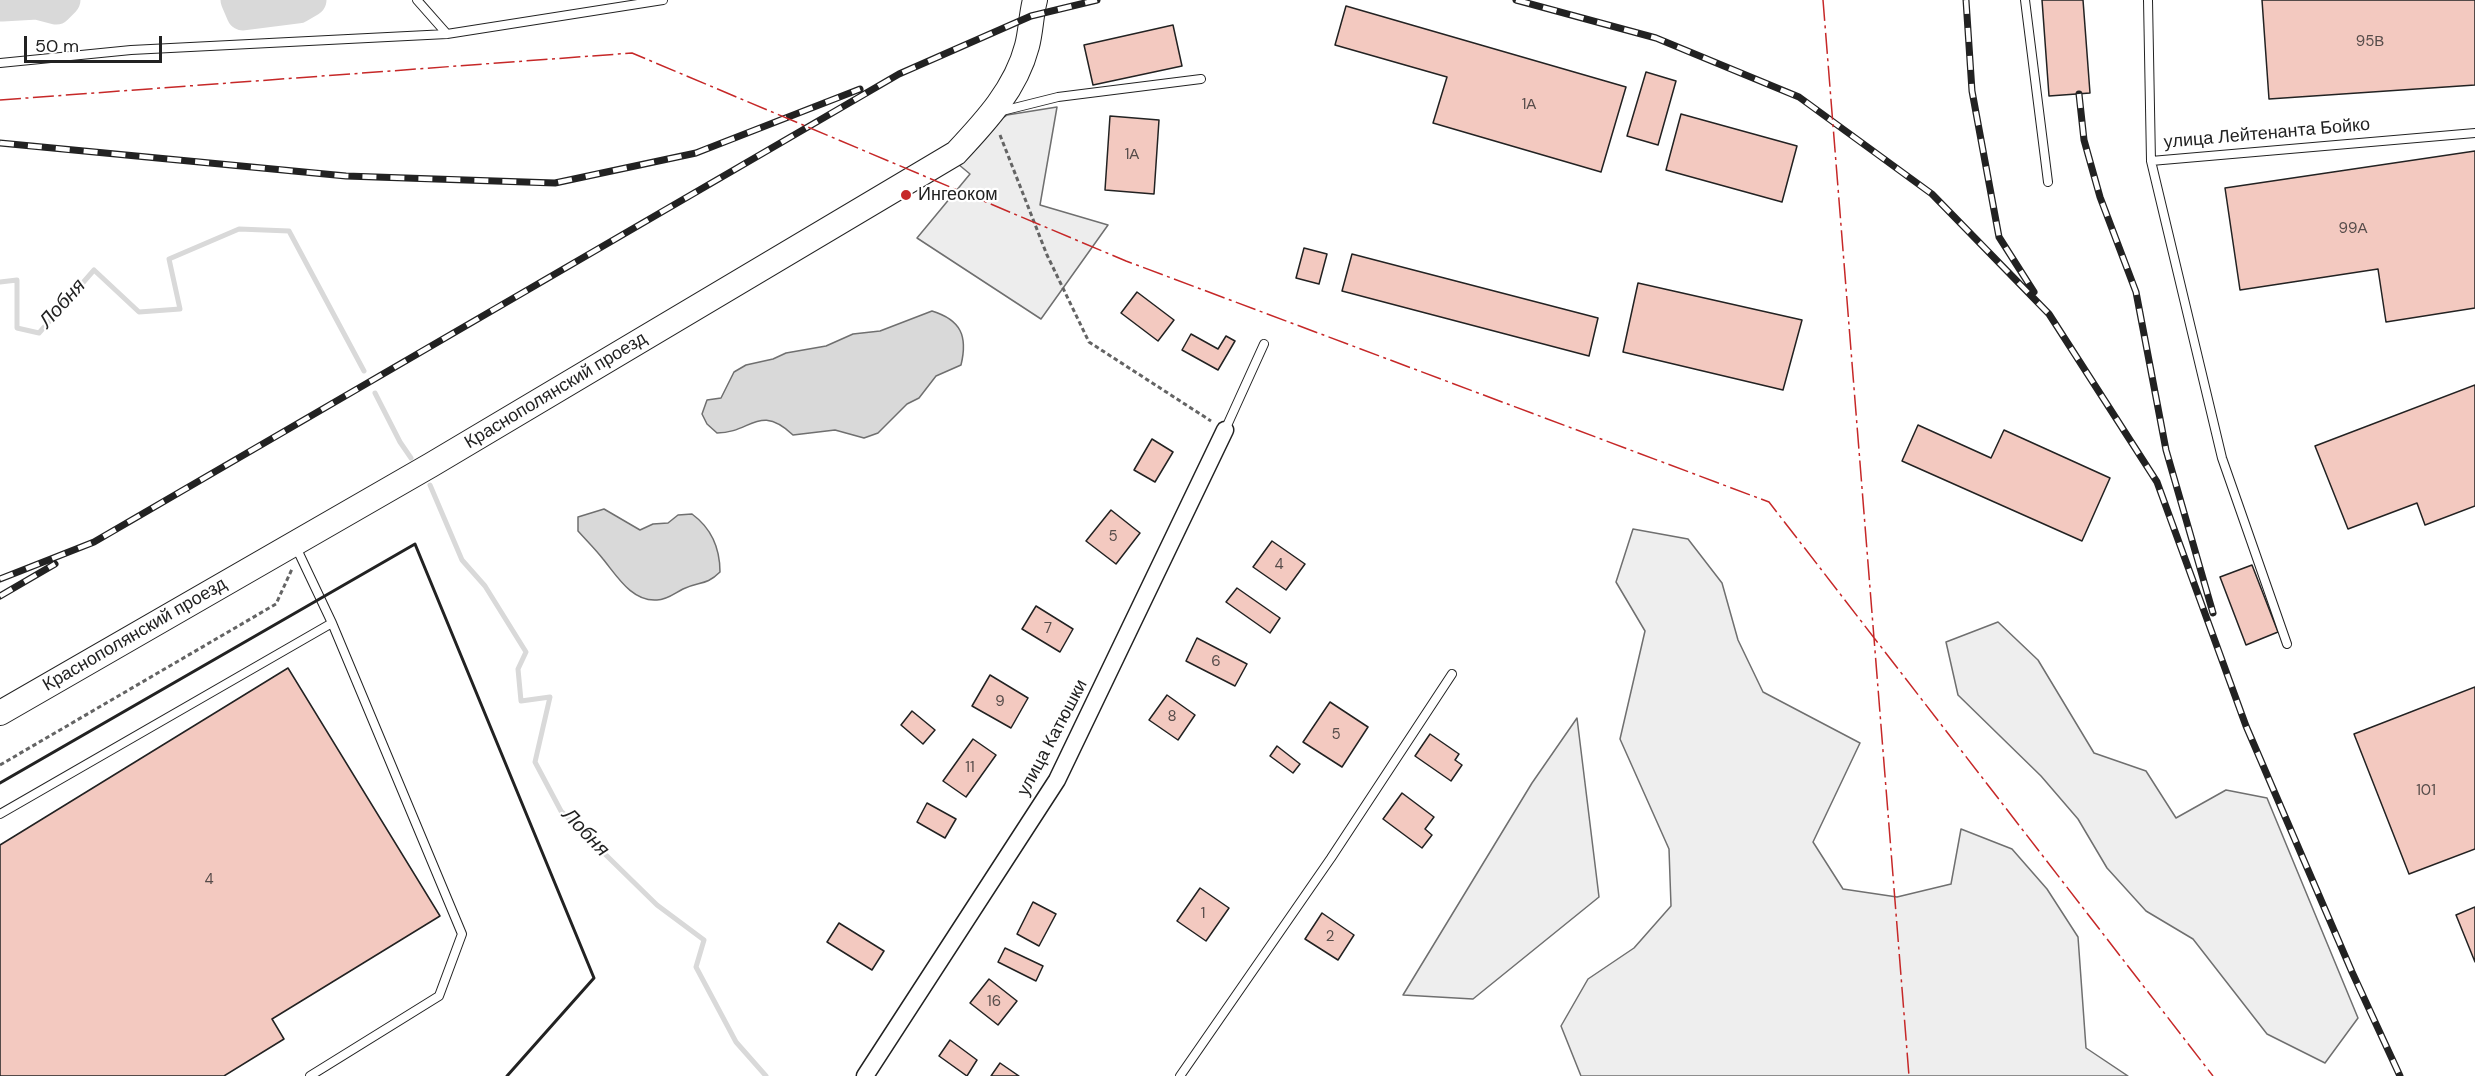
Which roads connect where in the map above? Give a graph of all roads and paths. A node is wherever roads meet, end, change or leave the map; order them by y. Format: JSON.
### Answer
{"nodes":[{"id":1,"x":417,"y":0,"type":"edge"},
{"id":2,"x":663,"y":0,"type":"edge"},
{"id":3,"x":1035,"y":0,"type":"edge"},
{"id":4,"x":2025,"y":0,"type":"edge"},
{"id":5,"x":2148,"y":0,"type":"edge"},
{"id":6,"x":447,"y":34,"type":"junction"},
{"id":7,"x":0,"y":63,"type":"edge"},
{"id":8,"x":1201,"y":79,"type":"dead end"},
{"id":9,"x":992,"y":114,"type":"junction"},
{"id":10,"x":2475,"y":133,"type":"edge"},
{"id":11,"x":2151,"y":161,"type":"junction"},
{"id":12,"x":2048,"y":182,"type":"dead end"},
{"id":13,"x":1264,"y":344,"type":"dead end"},
{"id":14,"x":1225,"y":430,"type":"junction"},
{"id":15,"x":297,"y":548,"type":"junction"},
{"id":16,"x":332,"y":623,"type":"junction"},
{"id":17,"x":2287,"y":644,"type":"dead end"},
{"id":18,"x":1452,"y":674,"type":"dead end"},
{"id":19,"x":0,"y":713,"type":"edge"},
{"id":20,"x":0,"y":765,"type":"edge"},
{"id":21,"x":0,"y":814,"type":"edge"},
{"id":22,"x":872,"y":1074,"type":"edge"},
{"id":23,"x":310,"y":1076,"type":"edge"},
{"id":24,"x":1180,"y":1076,"type":"edge"}],
"edges":[{"from":1,"to":6,"type":"lane"},
{"from":2,"to":6,"type":"lane"},
{"from":3,"to":9,"type":"main road","name":"Краснополянский проезд"},
{"from":4,"to":12,"type":"lane"},
{"from":5,"to":11,"type":"lane","name":"улица Лейтенанта Бойко"},
{"from":6,"to":7,"type":"lane"},
{"from":8,"to":9,"type":"lane"},
{"from":9,"to":14,"type":"path"},
{"from":9,"to":15,"type":"main road","name":"Краснополянский проезд"},
{"from":10,"to":11,"type":"lane","name":"улица Лейтенанта Бойко"},
{"from":11,"to":17,"type":"lane"},
{"from":13,"to":14,"type":"lane"},
{"from":14,"to":22,"type":"street","name":"улица Катюшки"},
{"from":15,"to":16,"type":"lane"},
{"from":15,"to":19,"type":"main road","name":"Краснополянский проезд"},
{"from":15,"to":20,"type":"path"},
{"from":16,"to":21,"type":"lane"},
{"from":16,"to":23,"type":"lane"},
{"from":18,"to":24,"type":"lane"}]}
